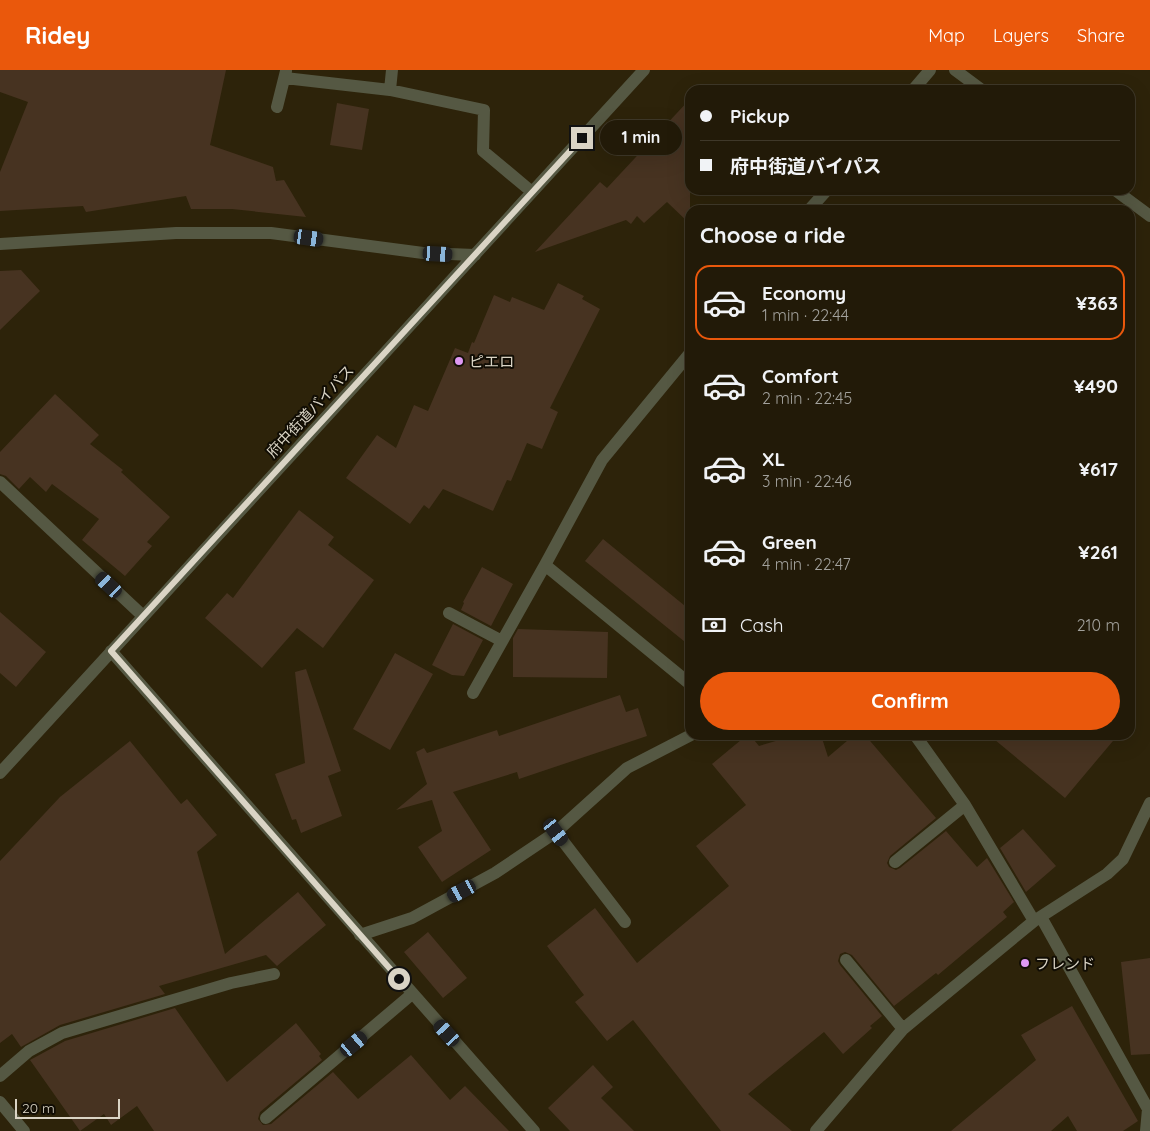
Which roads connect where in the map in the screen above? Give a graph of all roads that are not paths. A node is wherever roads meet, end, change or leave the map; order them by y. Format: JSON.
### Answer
{"nodes":[{"id":1,"x":392,"y":70,"type":"edge"},
{"id":2,"x":644,"y":70,"type":"edge"},
{"id":3,"x":930,"y":70,"type":"edge"},
{"id":4,"x":955,"y":70,"type":"edge"},
{"id":5,"x":286,"y":74,"type":"edge"},
{"id":6,"x":917,"y":85,"type":"edge"},
{"id":7,"x":975,"y":85,"type":"edge"},
{"id":8,"x":390,"y":90,"type":"junction"},
{"id":9,"x":277,"y":107,"type":"dead end"},
{"id":10,"x":532,"y":192,"type":"junction"},
{"id":11,"x":822,"y":195,"type":"edge"},
{"id":12,"x":1122,"y":195,"type":"edge"},
{"id":13,"x":814,"y":205,"type":"edge"},
{"id":14,"x":1150,"y":216,"type":"edge"},
{"id":15,"x":0,"y":244,"type":"edge"},
{"id":16,"x":475,"y":255,"type":"junction"},
{"id":17,"x":685,"y":359,"type":"edge"},
{"id":18,"x":0,"y":482,"type":"edge"},
{"id":19,"x":545,"y":565,"type":"junction"},
{"id":20,"x":449,"y":613,"type":"dead end"},
{"id":21,"x":143,"y":616,"type":"junction"},
{"id":22,"x":502,"y":641,"type":"junction"},
{"id":23,"x":111,"y":651,"type":"junction"},
{"id":24,"x":685,"y":680,"type":"edge"},
{"id":25,"x":473,"y":693,"type":"dead end"},
{"id":26,"x":685,"y":739,"type":"edge"},
{"id":27,"x":919,"y":740,"type":"edge"},
{"id":28,"x":0,"y":773,"type":"edge"},
{"id":29,"x":1150,"y":803,"type":"edge"},
{"id":30,"x":965,"y":806,"type":"junction"},
{"id":31,"x":556,"y":832,"type":"junction"},
{"id":32,"x":895,"y":862,"type":"dead end"},
{"id":33,"x":1038,"y":919,"type":"junction"},
{"id":34,"x":625,"y":922,"type":"dead end"},
{"id":35,"x":360,"y":935,"type":"junction"},
{"id":36,"x":846,"y":960,"type":"dead end"},
{"id":37,"x":274,"y":974,"type":"dead end"},
{"id":38,"x":412,"y":994,"type":"junction"},
{"id":39,"x":903,"y":1030,"type":"junction"},
{"id":40,"x":0,"y":1076,"type":"edge"},
{"id":41,"x":0,"y":1102,"type":"edge"},
{"id":42,"x":266,"y":1118,"type":"dead end"},
{"id":43,"x":24,"y":1131,"type":"edge"},
{"id":44,"x":534,"y":1131,"type":"edge"},
{"id":45,"x":816,"y":1131,"type":"edge"},
{"id":46,"x":1146,"y":1131,"type":"edge"}],
"edges":[{"from":1,"to":8,"type":"street"},
{"from":2,"to":10,"type":"street","name":"府中街道バイパス"},
{"from":3,"to":6,"type":"street"},
{"from":4,"to":7,"type":"street"},
{"from":5,"to":8,"type":"street"},
{"from":5,"to":9,"type":"street"},
{"from":8,"to":10,"type":"street"},
{"from":10,"to":16,"type":"street","name":"府中街道バイパス"},
{"from":11,"to":13,"type":"street"},
{"from":12,"to":14,"type":"street"},
{"from":15,"to":16,"type":"street"},
{"from":16,"to":21,"type":"street","name":"府中街道バイパス"},
{"from":17,"to":19,"type":"street"},
{"from":18,"to":21,"type":"street"},
{"from":19,"to":22,"type":"street"},
{"from":19,"to":24,"type":"street"},
{"from":20,"to":22,"type":"street"},
{"from":21,"to":23,"type":"street","name":"府中街道バイパス"},
{"from":22,"to":25,"type":"street"},
{"from":23,"to":28,"type":"street","name":"府中街道バイパス"},
{"from":23,"to":35,"type":"street"},
{"from":26,"to":31,"type":"street"},
{"from":27,"to":30,"type":"street"},
{"from":29,"to":33,"type":"street"},
{"from":30,"to":32,"type":"street"},
{"from":30,"to":33,"type":"street"},
{"from":31,"to":34,"type":"street"},
{"from":31,"to":35,"type":"street"},
{"from":33,"to":39,"type":"street"},
{"from":33,"to":46,"type":"street"},
{"from":35,"to":38,"type":"street"},
{"from":36,"to":39,"type":"street"},
{"from":37,"to":40,"type":"street"},
{"from":38,"to":42,"type":"street"},
{"from":38,"to":44,"type":"street"},
{"from":39,"to":45,"type":"street"},
{"from":41,"to":43,"type":"street"}]}
